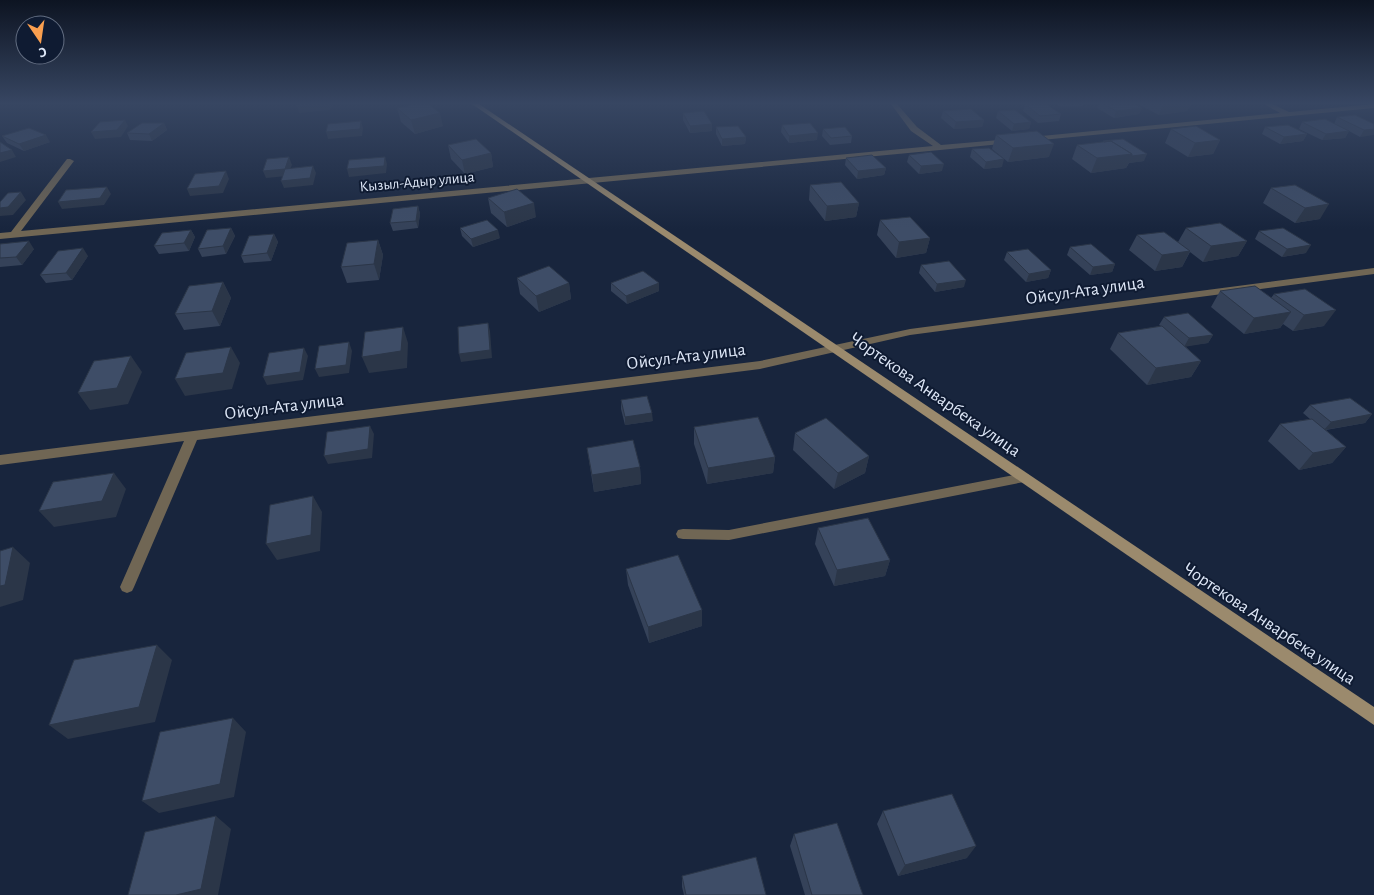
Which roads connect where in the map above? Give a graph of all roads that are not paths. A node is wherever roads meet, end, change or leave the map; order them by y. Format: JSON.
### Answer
{"nodes":[{"id":1,"x":537,"y":146,"type":"edge"},
{"id":2,"x":937,"y":146,"type":"edge"},
{"id":3,"x":963,"y":146,"type":"edge"},
{"id":4,"x":940,"y":148,"type":"junction"},
{"id":5,"x":70,"y":161,"type":"dead end"},
{"id":6,"x":587,"y":180,"type":"junction"},
{"id":7,"x":14,"y":234,"type":"junction"},
{"id":8,"x":0,"y":236,"type":"edge"},
{"id":9,"x":1374,"y":271,"type":"edge"},
{"id":10,"x":836,"y":348,"type":"junction"},
{"id":11,"x":192,"y":437,"type":"junction"},
{"id":12,"x":0,"y":460,"type":"edge"},
{"id":13,"x":1024,"y":478,"type":"junction"},
{"id":14,"x":683,"y":534,"type":"dead end"},
{"id":15,"x":127,"y":587,"type":"dead end"},
{"id":16,"x":1374,"y":717,"type":"edge"}],
"edges":[{"from":1,"to":6,"type":"street","name":"Чортекова Анварбека улица"},
{"from":2,"to":4,"type":"street"},
{"from":3,"to":4,"type":"street","name":"Кызыл-Адыр улица"},
{"from":4,"to":6,"type":"street","name":"Кызыл-Адыр улица"},
{"from":5,"to":7,"type":"street"},
{"from":6,"to":7,"type":"street","name":"Кызыл-Адыр улица"},
{"from":6,"to":10,"type":"street","name":"Чортекова Анварбека улица"},
{"from":7,"to":8,"type":"street","name":"Кызыл-Адыр улица"},
{"from":9,"to":10,"type":"street","name":"Ойсул-Ата улица"},
{"from":10,"to":11,"type":"street","name":"Ойсул-Ата улица"},
{"from":10,"to":13,"type":"street","name":"Чортекова Анварбека улица"},
{"from":11,"to":12,"type":"street","name":"Ойсул-Ата улица"},
{"from":11,"to":15,"type":"street"},
{"from":13,"to":14,"type":"street"},
{"from":13,"to":16,"type":"street","name":"Чортекова Анварбека улица"}]}
